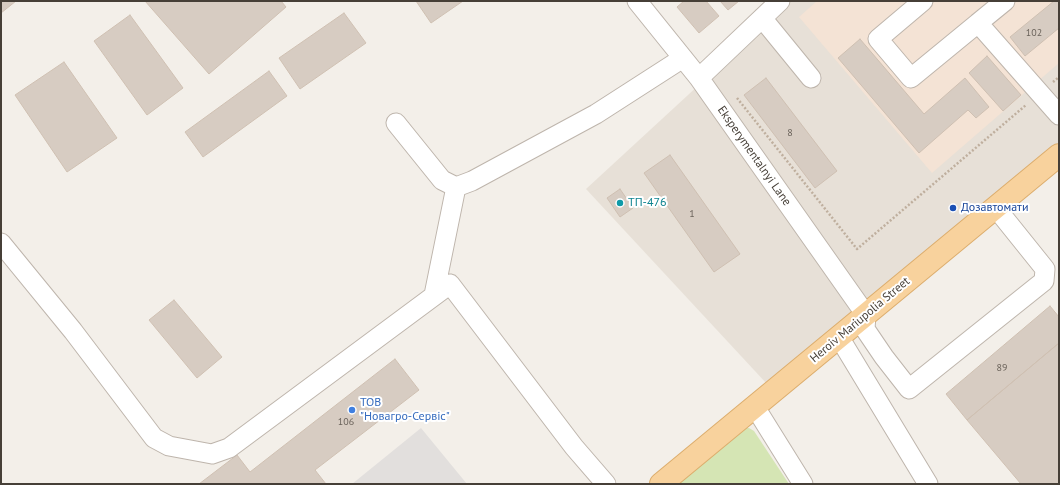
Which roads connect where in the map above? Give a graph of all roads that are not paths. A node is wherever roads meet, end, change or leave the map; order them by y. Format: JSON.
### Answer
{"nodes":[{"id":1,"x":637,"y":1,"type":"edge"},
{"id":2,"x":780,"y":1,"type":"edge"},
{"id":3,"x":923,"y":1,"type":"edge"},
{"id":4,"x":1005,"y":1,"type":"edge"},
{"id":5,"x":762,"y":18,"type":"junction"},
{"id":6,"x":978,"y":23,"type":"junction"},
{"id":7,"x":683,"y":58,"type":"junction"},
{"id":8,"x":699,"y":78,"type":"junction"},
{"id":9,"x":811,"y":78,"type":"dead end"},
{"id":10,"x":1059,"y":115,"type":"edge"},
{"id":11,"x":396,"y":123,"type":"dead end"},
{"id":12,"x":1059,"y":155,"type":"edge"},
{"id":13,"x":456,"y":187,"type":"junction"},
{"id":14,"x":996,"y":208,"type":"junction"},
{"id":15,"x":1,"y":243,"type":"edge"},
{"id":16,"x":434,"y":295,"type":"junction"},
{"id":17,"x":866,"y":315,"type":"junction"},
{"id":18,"x":839,"y":337,"type":"junction"},
{"id":19,"x":755,"y":407,"type":"junction"},
{"id":20,"x":606,"y":484,"type":"edge"},
{"id":21,"x":661,"y":484,"type":"edge"},
{"id":22,"x":803,"y":484,"type":"edge"},
{"id":23,"x":928,"y":484,"type":"edge"}],
"edges":[{"from":1,"to":7,"type":"street","name":"Eksperymentalnyi Lane"},
{"from":2,"to":5,"type":"street"},
{"from":3,"to":6,"type":"street"},
{"from":4,"to":6,"type":"street"},
{"from":5,"to":8,"type":"street"},
{"from":5,"to":9,"type":"street"},
{"from":6,"to":10,"type":"street"},
{"from":7,"to":8,"type":"street","name":"Eksperymentalnyi Lane"},
{"from":7,"to":13,"type":"street"},
{"from":8,"to":17,"type":"street","name":"Eksperymentalnyi Lane"},
{"from":11,"to":13,"type":"street"},
{"from":12,"to":14,"type":"main road","name":"Heroiv Mariupolia Street"},
{"from":13,"to":16,"type":"street"},
{"from":14,"to":17,"type":"main road","name":"Heroiv Mariupolia Street"},
{"from":14,"to":17,"type":"street"},
{"from":15,"to":16,"type":"street"},
{"from":16,"to":20,"type":"street"},
{"from":17,"to":18,"type":"main road","name":"Heroiv Mariupolia Street"},
{"from":18,"to":19,"type":"main road","name":"Heroiv Mariupolia Street"},
{"from":18,"to":23,"type":"street"},
{"from":19,"to":21,"type":"main road","name":"Heroiv Mariupolia Street"},
{"from":19,"to":22,"type":"street"}]}
